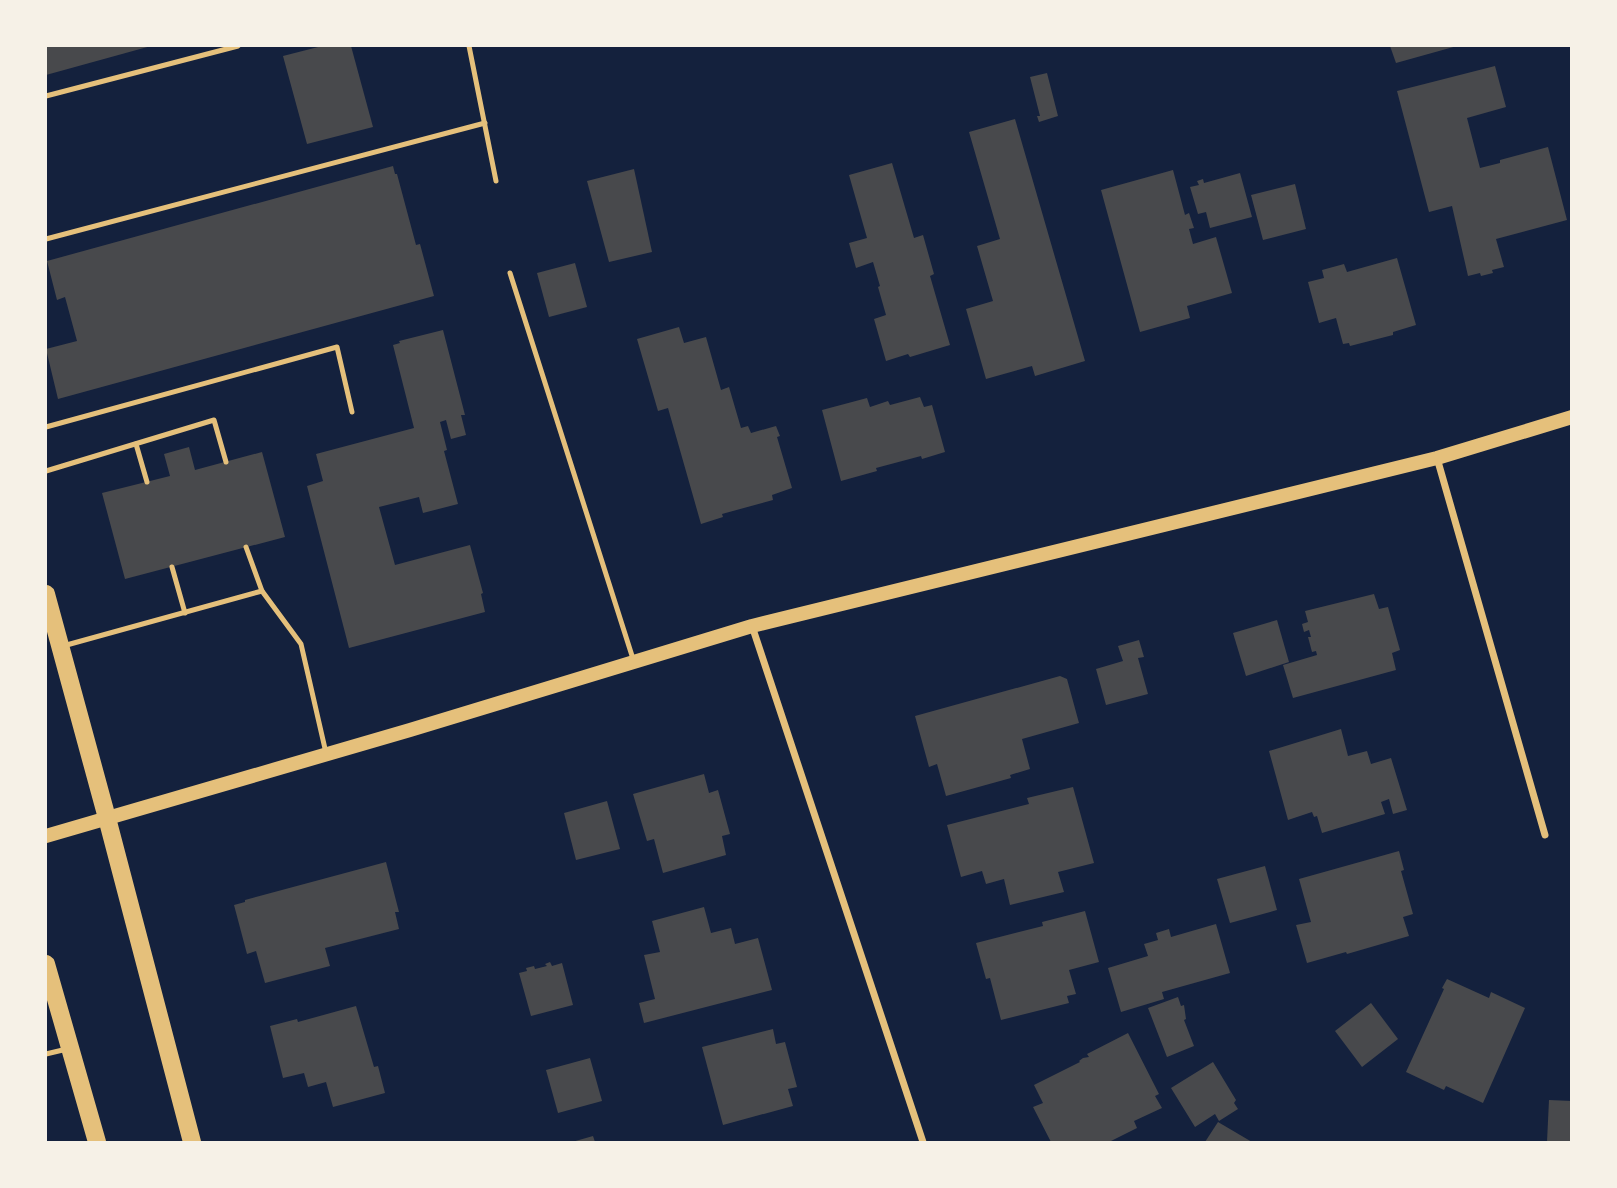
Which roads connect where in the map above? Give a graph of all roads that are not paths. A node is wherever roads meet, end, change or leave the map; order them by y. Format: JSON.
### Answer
{"nodes":[{"id":1,"x":238,"y":46,"type":"edge"},
{"id":2,"x":469,"y":46,"type":"edge"},
{"id":3,"x":46,"y":96,"type":"edge"},
{"id":4,"x":485,"y":123,"type":"junction"},
{"id":5,"x":496,"y":181,"type":"dead end"},
{"id":6,"x":46,"y":239,"type":"edge"},
{"id":7,"x":510,"y":273,"type":"dead end"},
{"id":8,"x":352,"y":412,"type":"dead end"},
{"id":9,"x":1572,"y":417,"type":"edge"},
{"id":10,"x":46,"y":428,"type":"edge"},
{"id":11,"x":136,"y":444,"type":"junction"},
{"id":12,"x":1437,"y":458,"type":"junction"},
{"id":13,"x":226,"y":462,"type":"dead end"},
{"id":14,"x":46,"y":471,"type":"edge"},
{"id":15,"x":147,"y":482,"type":"dead end"},
{"id":16,"x":246,"y":547,"type":"dead end"},
{"id":17,"x":172,"y":567,"type":"dead end"},
{"id":18,"x":261,"y":592,"type":"junction"},
{"id":19,"x":46,"y":594,"type":"edge"},
{"id":20,"x":185,"y":612,"type":"junction"},
{"id":21,"x":752,"y":626,"type":"junction"},
{"id":22,"x":60,"y":646,"type":"junction"},
{"id":23,"x":634,"y":662,"type":"junction"},
{"id":24,"x":326,"y":753,"type":"junction"},
{"id":25,"x":107,"y":818,"type":"junction"},
{"id":26,"x":1545,"y":835,"type":"dead end"},
{"id":27,"x":46,"y":836,"type":"edge"},
{"id":28,"x":46,"y":964,"type":"edge"},
{"id":29,"x":70,"y":1048,"type":"junction"},
{"id":30,"x":46,"y":1054,"type":"edge"},
{"id":31,"x":97,"y":1143,"type":"edge"},
{"id":32,"x":192,"y":1143,"type":"edge"},
{"id":33,"x":923,"y":1143,"type":"edge"}],
"edges":[{"from":1,"to":3,"type":"lane"},
{"from":2,"to":4,"type":"lane"},
{"from":4,"to":5,"type":"lane"},
{"from":4,"to":6,"type":"lane"},
{"from":7,"to":23,"type":"lane"},
{"from":8,"to":10,"type":"lane"},
{"from":9,"to":12,"type":"main road"},
{"from":11,"to":13,"type":"lane"},
{"from":11,"to":14,"type":"lane"},
{"from":11,"to":15,"type":"lane"},
{"from":12,"to":21,"type":"main road"},
{"from":12,"to":26,"type":"street"},
{"from":16,"to":18,"type":"lane"},
{"from":17,"to":20,"type":"lane"},
{"from":18,"to":20,"type":"lane"},
{"from":18,"to":24,"type":"lane"},
{"from":19,"to":22,"type":"main road"},
{"from":20,"to":22,"type":"lane"},
{"from":21,"to":23,"type":"main road"},
{"from":21,"to":33,"type":"street"},
{"from":22,"to":25,"type":"main road"},
{"from":23,"to":24,"type":"main road"},
{"from":24,"to":25,"type":"main road"},
{"from":25,"to":27,"type":"main road"},
{"from":25,"to":32,"type":"main road"},
{"from":28,"to":29,"type":"main road"},
{"from":29,"to":30,"type":"lane"},
{"from":29,"to":31,"type":"main road"}]}
